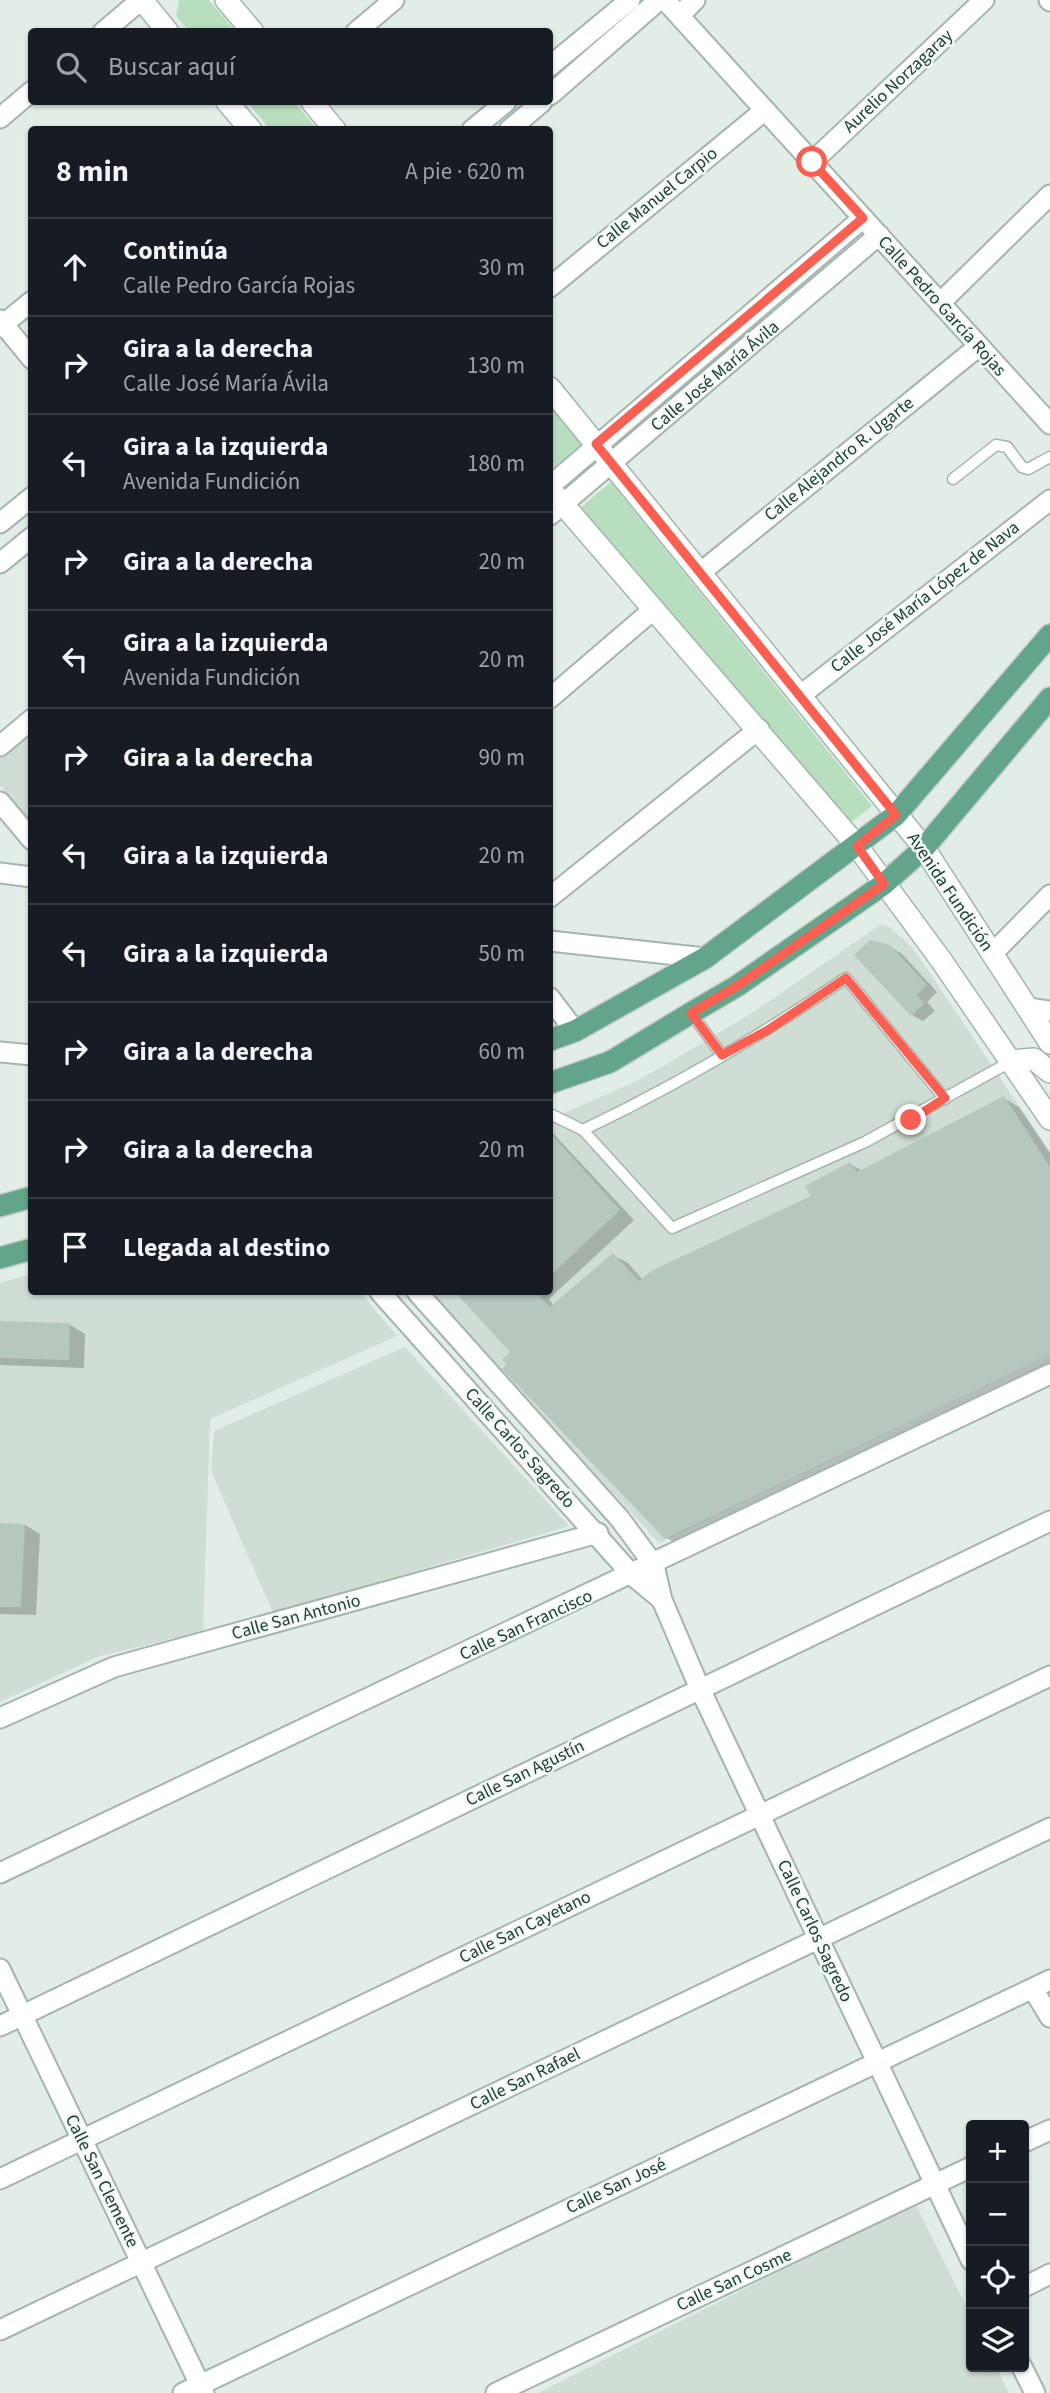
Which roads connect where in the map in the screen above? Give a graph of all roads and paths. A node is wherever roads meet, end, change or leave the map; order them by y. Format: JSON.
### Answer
{"nodes":[{"id":1,"x":141,"y":0,"type":"edge"},
{"id":2,"x":226,"y":0,"type":"edge"},
{"id":3,"x":394,"y":0,"type":"edge"},
{"id":4,"x":630,"y":0,"type":"edge"},
{"id":5,"x":659,"y":0,"type":"edge"},
{"id":6,"x":666,"y":0,"type":"edge"},
{"id":7,"x":695,"y":0,"type":"edge"},
{"id":8,"x":984,"y":0,"type":"edge"},
{"id":9,"x":680,"y":15,"type":"junction"},
{"id":10,"x":108,"y":28,"type":"edge"},
{"id":11,"x":165,"y":28,"type":"edge"},
{"id":12,"x":250,"y":28,"type":"edge"},
{"id":13,"x":361,"y":28,"type":"edge"},
{"id":14,"x":553,"y":64,"type":"edge"},
{"id":15,"x":553,"y":92,"type":"edge"},
{"id":16,"x":28,"y":94,"type":"edge"},
{"id":17,"x":229,"y":105,"type":"edge"},
{"id":18,"x":314,"y":105,"type":"edge"},
{"id":19,"x":502,"y":105,"type":"edge"},
{"id":20,"x":538,"y":105,"type":"edge"},
{"id":21,"x":765,"y":110,"type":"junction"},
{"id":22,"x":0,"y":118,"type":"edge"},
{"id":23,"x":242,"y":126,"type":"edge"},
{"id":24,"x":332,"y":126,"type":"edge"},
{"id":25,"x":477,"y":126,"type":"edge"},
{"id":26,"x":514,"y":126,"type":"edge"},
{"id":27,"x":812,"y":162,"type":"junction"},
{"id":28,"x":1050,"y":195,"type":"edge"},
{"id":29,"x":863,"y":218,"type":"junction"},
{"id":30,"x":879,"y":235,"type":"junction"},
{"id":31,"x":553,"y":285,"type":"edge"},
{"id":32,"x":940,"y":303,"type":"junction"},
{"id":33,"x":28,"y":304,"type":"edge"},
{"id":34,"x":1,"y":324,"type":"edge"},
{"id":35,"x":979,"y":346,"type":"junction"},
{"id":36,"x":28,"y":354,"type":"edge"},
{"id":37,"x":553,"y":392,"type":"edge"},
{"id":38,"x":1050,"y":424,"type":"edge"},
{"id":39,"x":596,"y":444,"type":"junction"},
{"id":40,"x":1050,"y":457,"type":"edge"},
{"id":41,"x":611,"y":464,"type":"junction"},
{"id":42,"x":953,"y":479,"type":"dead end"},
{"id":43,"x":553,"y":498,"type":"edge"},
{"id":44,"x":28,"y":500,"type":"edge"},
{"id":45,"x":1050,"y":500,"type":"edge"},
{"id":46,"x":0,"y":523,"type":"edge"},
{"id":47,"x":28,"y":540,"type":"edge"},
{"id":48,"x":0,"y":563,"type":"edge"},
{"id":49,"x":700,"y":573,"type":"junction"},
{"id":50,"x":654,"y":609,"type":"junction"},
{"id":51,"x":1050,"y":635,"type":"edge"},
{"id":52,"x":553,"y":695,"type":"edge"},
{"id":53,"x":801,"y":695,"type":"junction"},
{"id":54,"x":1050,"y":698,"type":"edge"},
{"id":55,"x":28,"y":722,"type":"edge"},
{"id":56,"x":759,"y":729,"type":"junction"},
{"id":57,"x":0,"y":746,"type":"edge"},
{"id":58,"x":0,"y":802,"type":"edge"},
{"id":59,"x":896,"y":815,"type":"junction"},
{"id":60,"x":28,"y":835,"type":"edge"},
{"id":61,"x":857,"y":846,"type":"junction"},
{"id":62,"x":924,"y":848,"type":"junction"},
{"id":63,"x":0,"y":873,"type":"edge"},
{"id":64,"x":28,"y":876,"type":"edge"},
{"id":65,"x":884,"y":884,"type":"junction"},
{"id":66,"x":553,"y":895,"type":"edge"},
{"id":67,"x":1050,"y":895,"type":"edge"},
{"id":68,"x":553,"y":941,"type":"edge"},
{"id":69,"x":992,"y":954,"type":"junction"},
{"id":70,"x":705,"y":958,"type":"junction"},
{"id":71,"x":553,"y":1002,"type":"edge"},
{"id":72,"x":1028,"y":1009,"type":"junction"},
{"id":73,"x":1050,"y":1011,"type":"edge"},
{"id":74,"x":691,"y":1013,"type":"junction"},
{"id":75,"x":575,"y":1031,"type":"junction"},
{"id":76,"x":553,"y":1039,"type":"edge"},
{"id":77,"x":1050,"y":1043,"type":"edge"},
{"id":78,"x":0,"y":1052,"type":"edge"},
{"id":79,"x":28,"y":1055,"type":"edge"},
{"id":80,"x":722,"y":1055,"type":"junction"},
{"id":81,"x":1012,"y":1061,"type":"junction"},
{"id":82,"x":1050,"y":1072,"type":"edge"},
{"id":83,"x":553,"y":1082,"type":"edge"},
{"id":84,"x":945,"y":1098,"type":"junction"},
{"id":85,"x":553,"y":1115,"type":"edge"},
{"id":86,"x":1050,"y":1119,"type":"edge"},
{"id":87,"x":583,"y":1130,"type":"junction"},
{"id":88,"x":28,"y":1198,"type":"edge"},
{"id":89,"x":0,"y":1206,"type":"edge"},
{"id":90,"x":28,"y":1250,"type":"edge"},
{"id":91,"x":0,"y":1258,"type":"edge"},
{"id":92,"x":383,"y":1295,"type":"edge"},
{"id":93,"x":420,"y":1295,"type":"edge"},
{"id":94,"x":1050,"y":1374,"type":"edge"},
{"id":95,"x":508,"y":1396,"type":"junction"},
{"id":96,"x":487,"y":1413,"type":"junction"},
{"id":97,"x":1050,"y":1521,"type":"edge"},
{"id":98,"x":598,"y":1533,"type":"junction"},
{"id":99,"x":654,"y":1565,"type":"junction"},
{"id":100,"x":632,"y":1575,"type":"junction"},
{"id":101,"x":663,"y":1600,"type":"junction"},
{"id":102,"x":1050,"y":1676,"type":"edge"},
{"id":103,"x":700,"y":1689,"type":"junction"},
{"id":104,"x":0,"y":1718,"type":"edge"},
{"id":105,"x":760,"y":1815,"type":"junction"},
{"id":106,"x":1050,"y":1828,"type":"edge"},
{"id":107,"x":0,"y":1873,"type":"edge"},
{"id":108,"x":819,"y":1938,"type":"junction"},
{"id":109,"x":0,"y":1969,"type":"edge"},
{"id":110,"x":1041,"y":1985,"type":"edge"},
{"id":111,"x":23,"y":2015,"type":"junction"},
{"id":112,"x":1050,"y":2017,"type":"edge"},
{"id":113,"x":0,"y":2026,"type":"edge"},
{"id":114,"x":878,"y":2062,"type":"junction"},
{"id":115,"x":1050,"y":2130,"type":"edge"},
{"id":116,"x":82,"y":2139,"type":"junction"},
{"id":117,"x":1029,"y":2140,"type":"edge"},
{"id":118,"x":966,"y":2169,"type":"edge"},
{"id":119,"x":0,"y":2179,"type":"edge"},
{"id":120,"x":936,"y":2184,"type":"junction"},
{"id":121,"x":966,"y":2249,"type":"edge"},
{"id":122,"x":141,"y":2263,"type":"junction"},
{"id":123,"x":1050,"y":2274,"type":"edge"},
{"id":124,"x":1029,"y":2284,"type":"edge"},
{"id":125,"x":0,"y":2330,"type":"edge"},
{"id":126,"x":1024,"y":2372,"type":"edge"},
{"id":127,"x":196,"y":2390,"type":"edge"},
{"id":128,"x":496,"y":2393,"type":"edge"},
{"id":129,"x":1035,"y":2393,"type":"edge"}],
"edges":[{"from":1,"to":10,"type":"street"},
{"from":1,"to":11,"type":"street"},
{"from":2,"to":12,"type":"street"},
{"from":3,"to":13,"type":"street"},
{"from":4,"to":14,"type":"street"},
{"from":5,"to":15,"type":"street"},
{"from":6,"to":9,"type":"street","name":"Calle Pedro García Rojas"},
{"from":7,"to":9,"type":"street"},
{"from":8,"to":27,"type":"street","name":"Aurelio Norzagaray"},
{"from":9,"to":21,"type":"street","name":"Calle Pedro García Rojas"},
{"from":16,"to":22,"type":"street"},
{"from":17,"to":23,"type":"street"},
{"from":18,"to":24,"type":"street"},
{"from":19,"to":25,"type":"street"},
{"from":20,"to":26,"type":"street"},
{"from":21,"to":27,"type":"street","name":"Calle Pedro García Rojas"},
{"from":21,"to":31,"type":"street","name":"Calle Manuel Carpio"},
{"from":27,"to":29,"type":"street","name":"Calle Pedro García Rojas"},
{"from":28,"to":32,"type":"street"},
{"from":29,"to":30,"type":"street","name":"Calle Pedro García Rojas"},
{"from":29,"to":39,"type":"street","name":"Calle José María Ávila"},
{"from":30,"to":32,"type":"street","name":"Calle Pedro García Rojas"},
{"from":30,"to":41,"type":"street","name":"Calle José María Ávila"},
{"from":32,"to":35,"type":"street","name":"Calle Pedro García Rojas"},
{"from":33,"to":34,"type":"street"},
{"from":34,"to":36,"type":"street"},
{"from":35,"to":38,"type":"street","name":"Calle Pedro García Rojas"},
{"from":35,"to":49,"type":"street","name":"Calle Alejandro R. Ugarte"},
{"from":37,"to":39,"type":"street","name":"Avenida Fundición"},
{"from":39,"to":41,"type":"street","name":"Avenida Fundición"},
{"from":39,"to":43,"type":"street","name":"Calle José María Ávila"},
{"from":40,"to":42,"type":"lane"},
{"from":41,"to":43,"type":"street","name":"Calle José María Ávila"},
{"from":41,"to":49,"type":"street","name":"Avenida Fundición"},
{"from":43,"to":50,"type":"street"},
{"from":44,"to":46,"type":"street"},
{"from":45,"to":53,"type":"street","name":"Calle José María López de Nava"},
{"from":47,"to":48,"type":"street"},
{"from":49,"to":53,"type":"street","name":"Avenida Fundición"},
{"from":50,"to":52,"type":"street"},
{"from":50,"to":56,"type":"street"},
{"from":51,"to":59,"type":"main road"},
{"from":53,"to":59,"type":"street","name":"Avenida Fundición"},
{"from":54,"to":62,"type":"main road"},
{"from":55,"to":57,"type":"street"},
{"from":56,"to":61,"type":"street"},
{"from":56,"to":66,"type":"street"},
{"from":58,"to":60,"type":"street"},
{"from":59,"to":61,"type":"main road"},
{"from":59,"to":62,"type":"street","name":"Avenida Fundición"},
{"from":61,"to":65,"type":"street"},
{"from":61,"to":70,"type":"main road"},
{"from":62,"to":65,"type":"main road"},
{"from":62,"to":69,"type":"street","name":"Avenida Fundición"},
{"from":63,"to":64,"type":"street"},
{"from":65,"to":74,"type":"main road"},
{"from":65,"to":81,"type":"street"},
{"from":67,"to":69,"type":"street"},
{"from":68,"to":70,"type":"street"},
{"from":69,"to":72,"type":"street","name":"Avenida Fundición"},
{"from":70,"to":75,"type":"main road"},
{"from":71,"to":75,"type":"street"},
{"from":72,"to":73,"type":"street"},
{"from":72,"to":77,"type":"street","name":"Avenida Fundición"},
{"from":74,"to":80,"type":"lane"},
{"from":74,"to":83,"type":"main road"},
{"from":75,"to":76,"type":"main road"},
{"from":78,"to":79,"type":"street"},
{"from":80,"to":84,"type":"lane"},
{"from":80,"to":87,"type":"lane"},
{"from":81,"to":82,"type":"street"},
{"from":81,"to":84,"type":"lane"},
{"from":81,"to":86,"type":"street"},
{"from":84,"to":87,"type":"lane"},
{"from":85,"to":87,"type":"lane"},
{"from":88,"to":89,"type":"main road"},
{"from":90,"to":91,"type":"main road"},
{"from":92,"to":96,"type":"street","name":"Calle Carlos Sagredo"},
{"from":93,"to":95,"type":"street","name":"Calle Carlos Sagredo"},
{"from":94,"to":99,"type":"street","name":"Calle San Francisco"},
{"from":95,"to":96,"type":"street"},
{"from":95,"to":99,"type":"street","name":"Calle Carlos Sagredo"},
{"from":96,"to":98,"type":"street","name":"Calle Carlos Sagredo"},
{"from":97,"to":103,"type":"street","name":"Calle San Agustín"},
{"from":98,"to":100,"type":"street","name":"Calle Carlos Sagredo"},
{"from":98,"to":104,"type":"street","name":"Calle San Antonio"},
{"from":99,"to":100,"type":"street","name":"Calle San Francisco"},
{"from":99,"to":101,"type":"street","name":"Calle Carlos Sagredo"},
{"from":100,"to":101,"type":"street","name":"Calle Carlos Sagredo"},
{"from":100,"to":107,"type":"street","name":"Calle San Francisco"},
{"from":101,"to":103,"type":"street","name":"Calle Carlos Sagredo"},
{"from":102,"to":105,"type":"street","name":"Calle San Cayetano"},
{"from":103,"to":105,"type":"street","name":"Calle Carlos Sagredo"},
{"from":103,"to":111,"type":"street","name":"Calle San Agustín"},
{"from":105,"to":108,"type":"street","name":"Calle Carlos Sagredo"},
{"from":105,"to":116,"type":"street","name":"Calle San Cayetano"},
{"from":106,"to":108,"type":"street","name":"Calle San Rafael"},
{"from":108,"to":114,"type":"street","name":"Calle Carlos Sagredo"},
{"from":108,"to":122,"type":"street","name":"Calle San Rafael"},
{"from":109,"to":111,"type":"street","name":"Calle San Clemente"},
{"from":110,"to":112,"type":"street"},
{"from":110,"to":114,"type":"street","name":"Calle San José"},
{"from":111,"to":113,"type":"street","name":"Calle San Agustín"},
{"from":111,"to":116,"type":"street","name":"Calle San Clemente"},
{"from":114,"to":120,"type":"street","name":"Calle Carlos Sagredo"},
{"from":114,"to":127,"type":"street","name":"Calle San José"},
{"from":115,"to":117,"type":"street"},
{"from":116,"to":119,"type":"street","name":"Calle San Cayetano"},
{"from":116,"to":122,"type":"street","name":"Calle San Clemente"},
{"from":118,"to":120,"type":"street","name":"Calle San Cosme"},
{"from":120,"to":121,"type":"street","name":"Calle Carlos Sagredo"},
{"from":120,"to":128,"type":"street","name":"Calle San Cosme"},
{"from":122,"to":125,"type":"street","name":"Calle San Rafael"},
{"from":122,"to":127,"type":"street","name":"Calle San Clemente"},
{"from":123,"to":124,"type":"street"},
{"from":126,"to":129,"type":"street"}]}
